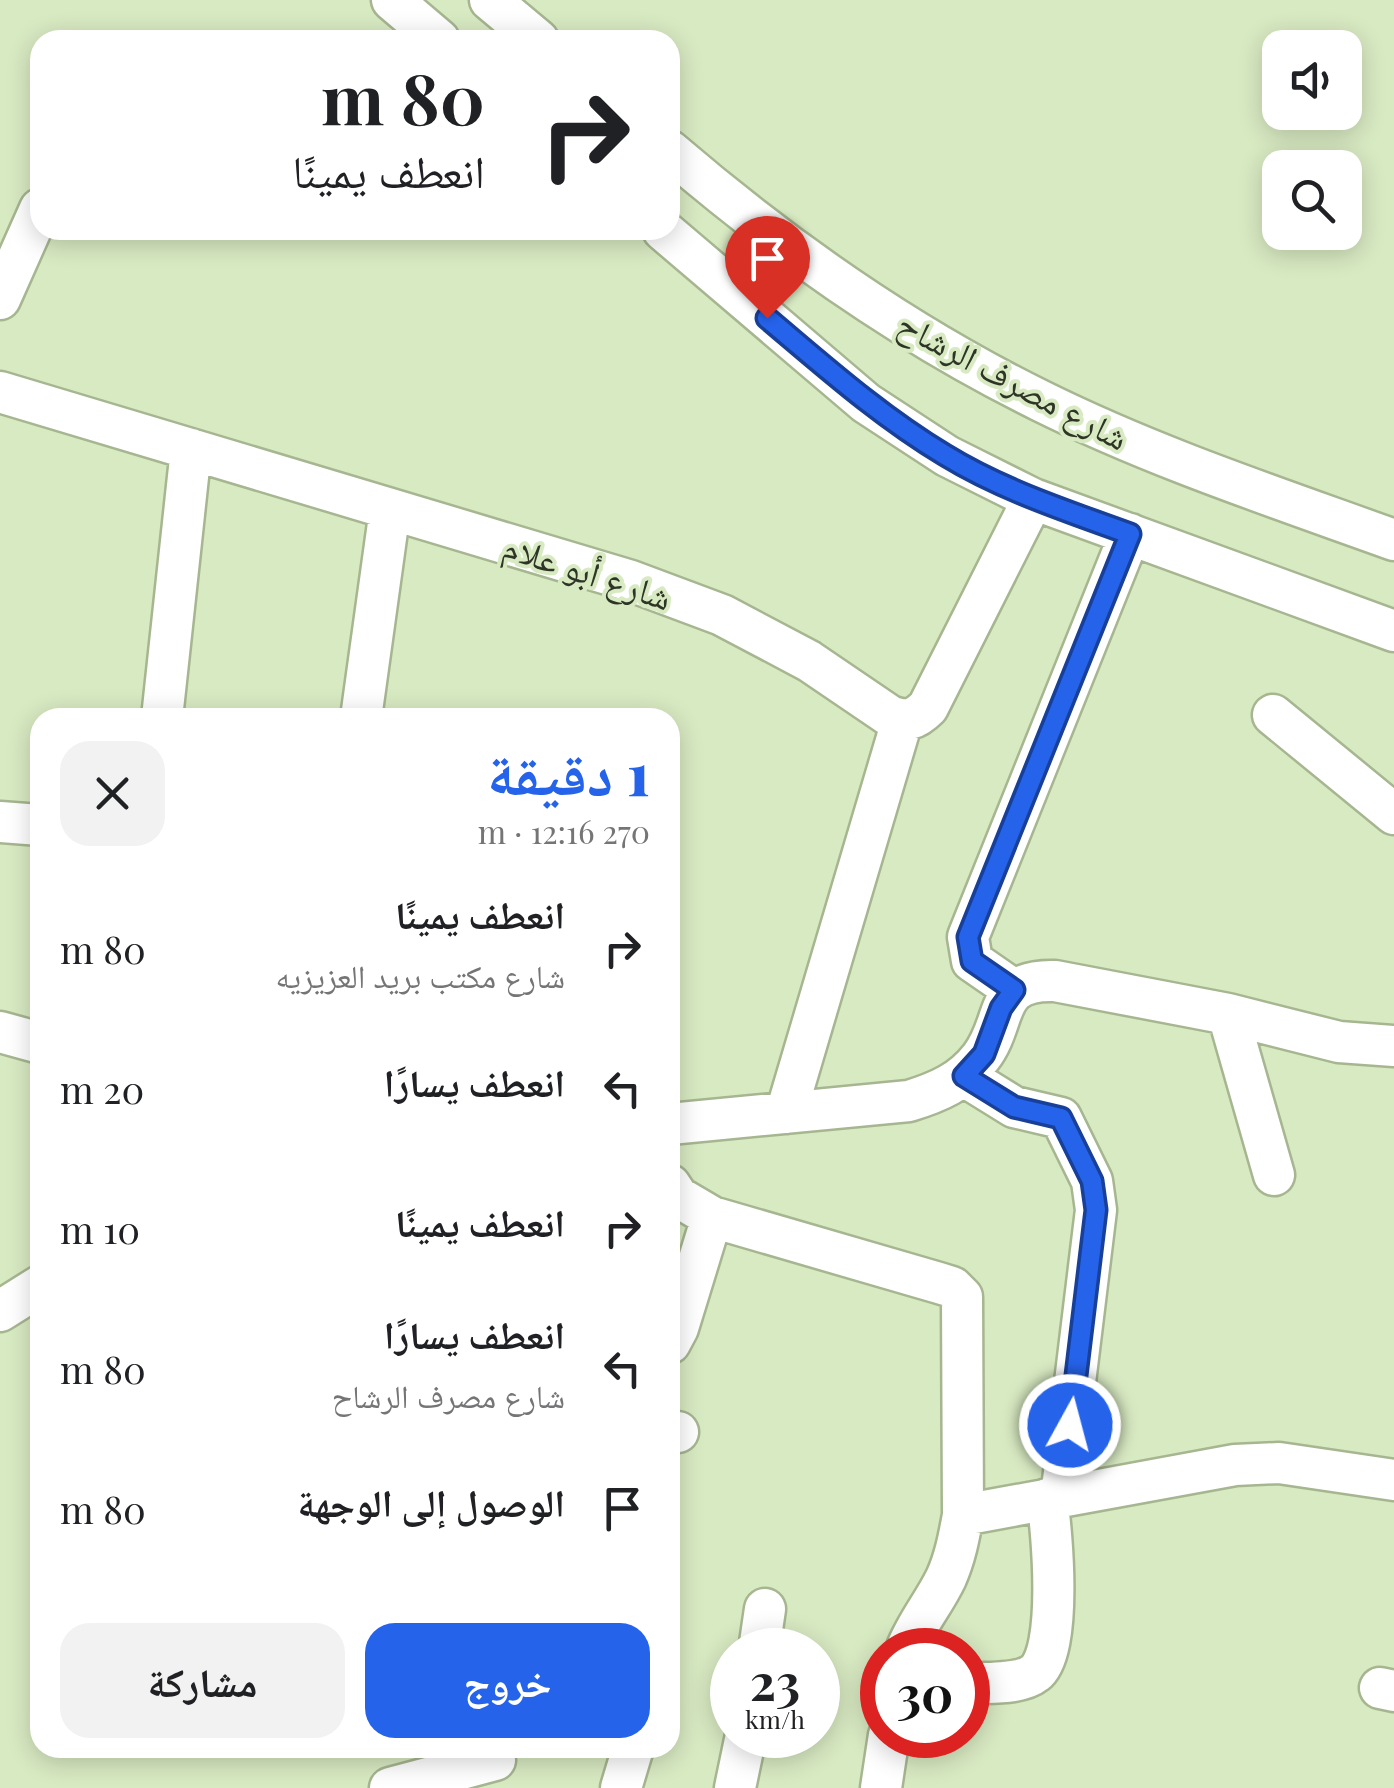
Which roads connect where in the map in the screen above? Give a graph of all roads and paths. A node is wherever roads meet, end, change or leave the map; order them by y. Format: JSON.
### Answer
{"nodes":[{"id":1,"x":392,"y":0,"type":"edge"},
{"id":2,"x":490,"y":0,"type":"edge"},
{"id":3,"x":428,"y":30,"type":"edge"},
{"id":4,"x":526,"y":30,"type":"edge"},
{"id":5,"x":680,"y":159,"type":"edge"},
{"id":6,"x":30,"y":232,"type":"edge"},
{"id":7,"x":676,"y":240,"type":"edge"},
{"id":8,"x":0,"y":299,"type":"edge"},
{"id":9,"x":0,"y":392,"type":"edge"},
{"id":10,"x":191,"y":449,"type":"junction"},
{"id":11,"x":1033,"y":499,"type":"junction"},
{"id":12,"x":390,"y":509,"type":"junction"},
{"id":13,"x":1130,"y":534,"type":"junction"},
{"id":14,"x":1394,"y":540,"type":"edge"},
{"id":15,"x":1394,"y":631,"type":"edge"},
{"id":16,"x":163,"y":708,"type":"edge"},
{"id":17,"x":362,"y":708,"type":"edge"},
{"id":18,"x":1273,"y":714,"type":"dead end"},
{"id":19,"x":902,"y":721,"type":"junction"},
{"id":20,"x":1394,"y":814,"type":"edge"},
{"id":21,"x":0,"y":822,"type":"edge"},
{"id":22,"x":30,"y":824,"type":"edge"},
{"id":23,"x":1014,"y":990,"type":"junction"},
{"id":24,"x":1228,"y":1014,"type":"junction"},
{"id":25,"x":0,"y":1032,"type":"edge"},
{"id":26,"x":30,"y":1040,"type":"edge"},
{"id":27,"x":1394,"y":1046,"type":"edge"},
{"id":28,"x":964,"y":1076,"type":"junction"},
{"id":29,"x":786,"y":1114,"type":"junction"},
{"id":30,"x":680,"y":1123,"type":"edge"},
{"id":31,"x":1274,"y":1175,"type":"dead end"},
{"id":32,"x":680,"y":1198,"type":"edge"},
{"id":33,"x":712,"y":1217,"type":"junction"},
{"id":34,"x":30,"y":1292,"type":"edge"},
{"id":35,"x":0,"y":1311,"type":"edge"},
{"id":36,"x":680,"y":1321,"type":"edge"},
{"id":37,"x":1394,"y":1480,"type":"edge"},
{"id":38,"x":1054,"y":1498,"type":"junction"},
{"id":39,"x":963,"y":1515,"type":"junction"},
{"id":40,"x":765,"y":1608,"type":"dead end"},
{"id":41,"x":762,"y":1628,"type":"edge"},
{"id":42,"x":915,"y":1628,"type":"edge"},
{"id":43,"x":990,"y":1682,"type":"edge"},
{"id":44,"x":630,"y":1758,"type":"edge"},
{"id":45,"x":741,"y":1758,"type":"edge"},
{"id":46,"x":886,"y":1758,"type":"edge"},
{"id":47,"x":498,"y":1765,"type":"edge"},
{"id":48,"x":390,"y":1788,"type":"edge"},
{"id":49,"x":621,"y":1788,"type":"edge"},
{"id":50,"x":735,"y":1788,"type":"edge"},
{"id":51,"x":881,"y":1788,"type":"edge"}],
"edges":[{"from":1,"to":3,"type":"street"},
{"from":2,"to":4,"type":"street"},
{"from":5,"to":14,"type":"street","name":"شارع مصرف الرشاح"},
{"from":6,"to":8,"type":"street"},
{"from":7,"to":11,"type":"street"},
{"from":9,"to":10,"type":"street","name":"شارع أبو علام"},
{"from":10,"to":12,"type":"street","name":"شارع أبو علام"},
{"from":10,"to":16,"type":"street"},
{"from":11,"to":13,"type":"street"},
{"from":11,"to":19,"type":"street"},
{"from":12,"to":17,"type":"street"},
{"from":12,"to":19,"type":"street","name":"شارع أبو علام"},
{"from":13,"to":15,"type":"street"},
{"from":13,"to":23,"type":"street"},
{"from":18,"to":20,"type":"street"},
{"from":19,"to":29,"type":"street"},
{"from":21,"to":22,"type":"street"},
{"from":23,"to":24,"type":"street"},
{"from":23,"to":28,"type":"street"},
{"from":24,"to":27,"type":"street"},
{"from":24,"to":31,"type":"street"},
{"from":25,"to":26,"type":"street"},
{"from":28,"to":29,"type":"street"},
{"from":28,"to":38,"type":"street"},
{"from":29,"to":30,"type":"street"},
{"from":32,"to":33,"type":"street"},
{"from":33,"to":36,"type":"street"},
{"from":33,"to":39,"type":"street"},
{"from":34,"to":35,"type":"street"},
{"from":37,"to":38,"type":"street"},
{"from":38,"to":39,"type":"street"},
{"from":38,"to":43,"type":"street"},
{"from":39,"to":42,"type":"street"},
{"from":40,"to":41,"type":"street"},
{"from":44,"to":49,"type":"street"},
{"from":45,"to":50,"type":"street"},
{"from":46,"to":51,"type":"street"},
{"from":47,"to":48,"type":"street"}]}
